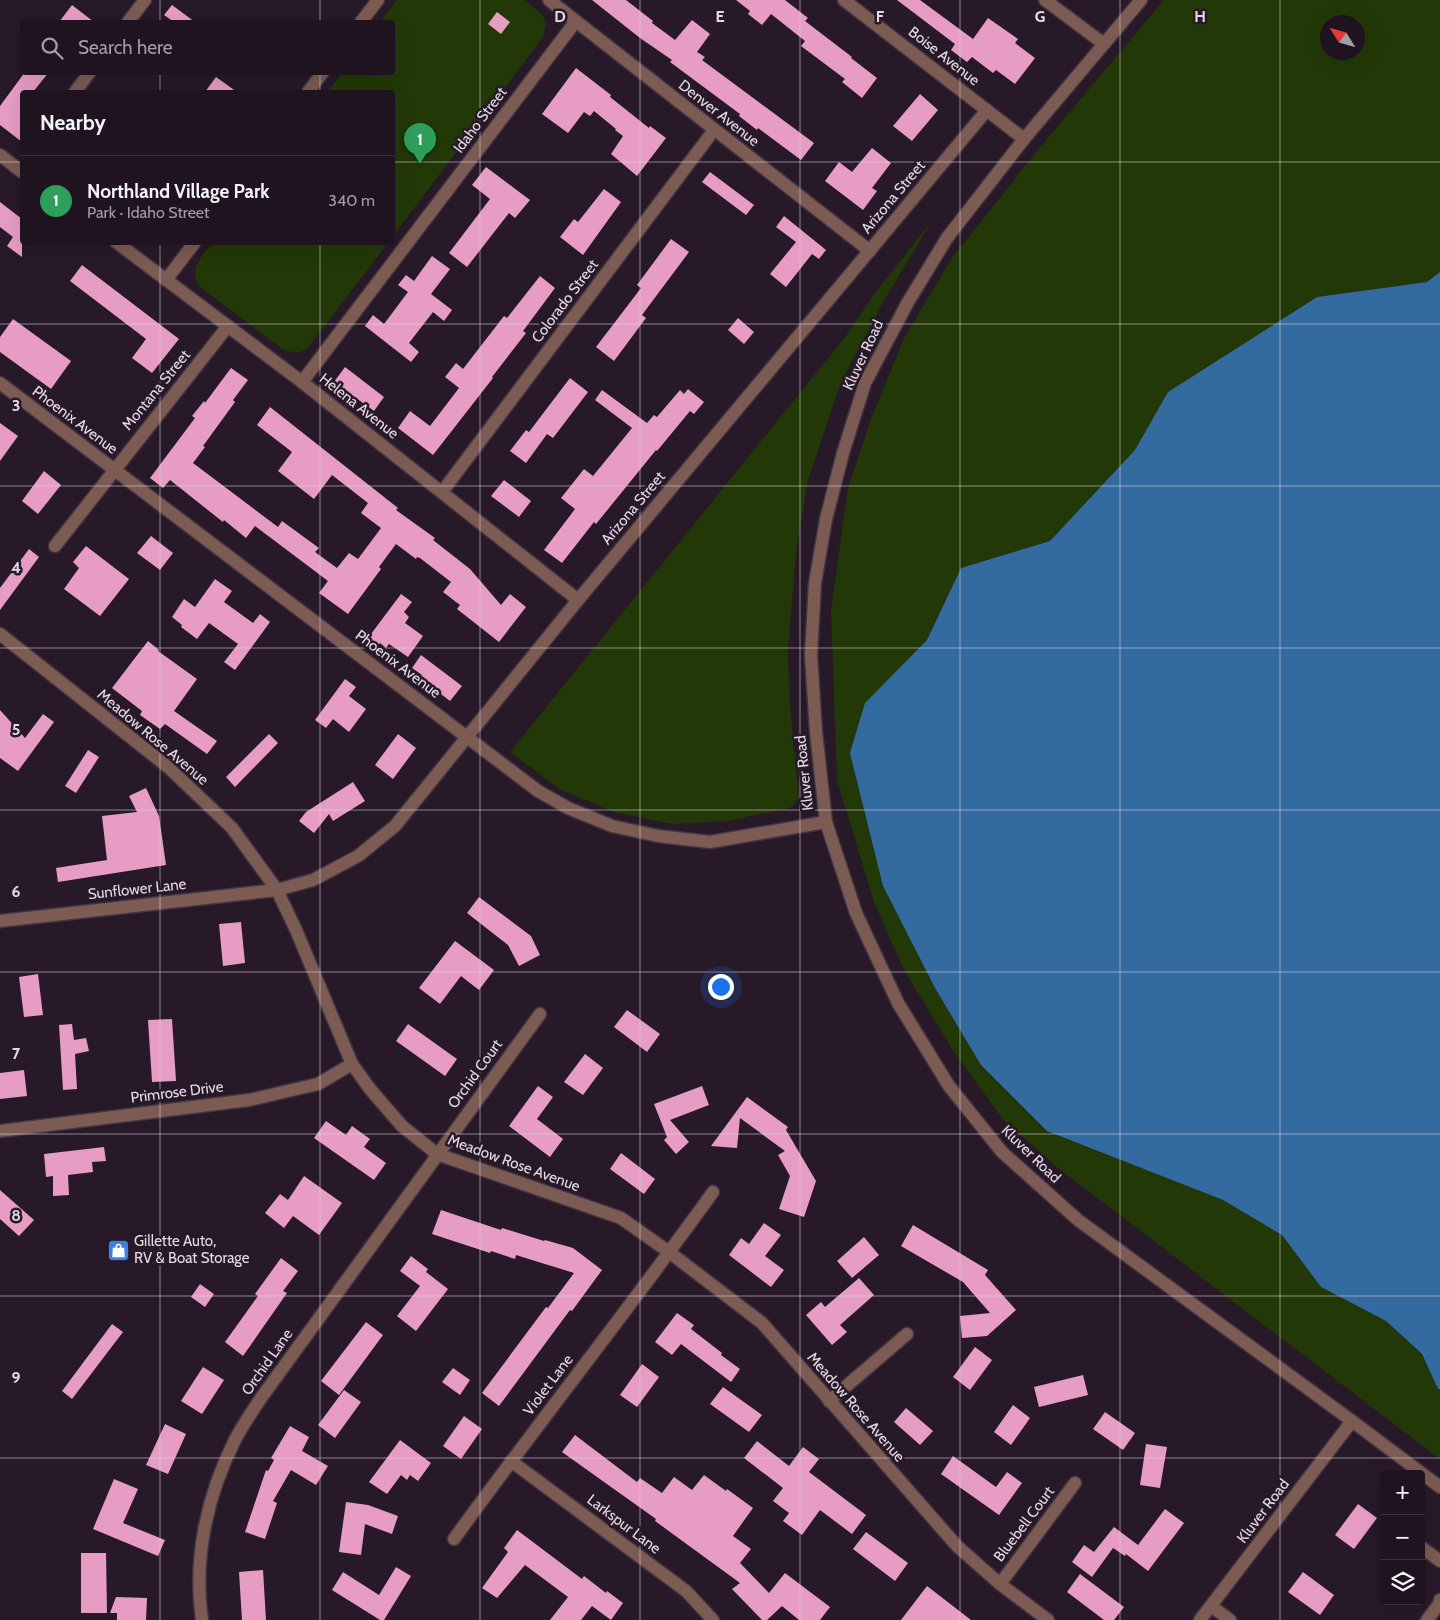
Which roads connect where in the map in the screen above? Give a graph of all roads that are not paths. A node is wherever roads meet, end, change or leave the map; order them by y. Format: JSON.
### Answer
{"nodes":[{"id":1,"x":145,"y":0,"type":"edge"},
{"id":2,"x":378,"y":0,"type":"edge"},
{"id":3,"x":549,"y":0,"type":"edge"},
{"id":4,"x":844,"y":0,"type":"edge"},
{"id":5,"x":1045,"y":0,"type":"edge"},
{"id":6,"x":1141,"y":0,"type":"edge"},
{"id":7,"x":130,"y":20,"type":"edge"},
{"id":8,"x":363,"y":20,"type":"edge"},
{"id":9,"x":576,"y":21,"type":"junction"},
{"id":10,"x":1104,"y":44,"type":"junction"},
{"id":11,"x":88,"y":75,"type":"edge"},
{"id":12,"x":322,"y":75,"type":"edge"},
{"id":13,"x":76,"y":90,"type":"edge"},
{"id":14,"x":310,"y":90,"type":"edge"},
{"id":15,"x":987,"y":110,"type":"junction"},
{"id":16,"x":714,"y":130,"type":"junction"},
{"id":17,"x":1024,"y":139,"type":"junction"},
{"id":18,"x":0,"y":155,"type":"edge"},
{"id":19,"x":20,"y":166,"type":"edge"},
{"id":20,"x":120,"y":245,"type":"edge"},
{"id":21,"x":193,"y":245,"type":"edge"},
{"id":22,"x":870,"y":251,"type":"junction"},
{"id":23,"x":166,"y":280,"type":"junction"},
{"id":24,"x":228,"y":326,"type":"junction"},
{"id":25,"x":302,"y":382,"type":"junction"},
{"id":26,"x":0,"y":383,"type":"edge"},
{"id":27,"x":114,"y":469,"type":"junction"},
{"id":28,"x":442,"y":492,"type":"junction"},
{"id":29,"x":55,"y":546,"type":"dead end"},
{"id":30,"x":578,"y":600,"type":"junction"},
{"id":31,"x":0,"y":634,"type":"edge"},
{"id":32,"x":468,"y":737,"type":"junction"},
{"id":33,"x":826,"y":822,"type":"junction"},
{"id":34,"x":277,"y":890,"type":"junction"},
{"id":35,"x":0,"y":921,"type":"edge"},
{"id":36,"x":540,"y":1014,"type":"dead end"},
{"id":37,"x":352,"y":1064,"type":"junction"},
{"id":38,"x":0,"y":1131,"type":"edge"},
{"id":39,"x":437,"y":1154,"type":"junction"},
{"id":40,"x":713,"y":1192,"type":"dead end"},
{"id":41,"x":669,"y":1252,"type":"junction"},
{"id":42,"x":907,"y":1334,"type":"dead end"},
{"id":43,"x":829,"y":1401,"type":"junction"},
{"id":44,"x":1352,"y":1421,"type":"junction"},
{"id":45,"x":510,"y":1461,"type":"junction"},
{"id":46,"x":1075,"y":1483,"type":"dead end"},
{"id":47,"x":1440,"y":1487,"type":"edge"},
{"id":48,"x":454,"y":1538,"type":"dead end"},
{"id":49,"x":1425,"y":1549,"type":"edge"},
{"id":50,"x":1440,"y":1561,"type":"edge"},
{"id":51,"x":1000,"y":1584,"type":"junction"},
{"id":52,"x":1440,"y":1600,"type":"edge"},
{"id":53,"x":1211,"y":1606,"type":"junction"},
{"id":54,"x":202,"y":1620,"type":"edge"},
{"id":55,"x":713,"y":1620,"type":"edge"},
{"id":56,"x":1048,"y":1620,"type":"edge"},
{"id":57,"x":1200,"y":1620,"type":"edge"},
{"id":58,"x":1230,"y":1620,"type":"edge"},
{"id":59,"x":1428,"y":1620,"type":"edge"}],
"edges":[{"from":1,"to":7,"type":"street"},
{"from":2,"to":8,"type":"street"},
{"from":3,"to":9,"type":"street","name":"Denver Avenue"},
{"from":4,"to":15,"type":"street","name":"Boise Avenue"},
{"from":5,"to":10,"type":"street"},
{"from":6,"to":10,"type":"street","name":"Kluver Road"},
{"from":9,"to":16,"type":"street","name":"Denver Avenue"},
{"from":9,"to":25,"type":"street","name":"Idaho Street"},
{"from":10,"to":17,"type":"street","name":"Kluver Road"},
{"from":11,"to":13,"type":"street"},
{"from":12,"to":14,"type":"street"},
{"from":15,"to":17,"type":"street","name":"Boise Avenue"},
{"from":15,"to":22,"type":"street","name":"Arizona Street"},
{"from":16,"to":22,"type":"street","name":"Denver Avenue"},
{"from":16,"to":28,"type":"street","name":"Colorado Street"},
{"from":17,"to":33,"type":"street","name":"Kluver Road"},
{"from":18,"to":19,"type":"street"},
{"from":20,"to":23,"type":"street","name":"Helena Avenue"},
{"from":21,"to":23,"type":"street"},
{"from":22,"to":30,"type":"street","name":"Arizona Street"},
{"from":23,"to":24,"type":"street","name":"Helena Avenue"},
{"from":24,"to":25,"type":"street","name":"Helena Avenue"},
{"from":24,"to":27,"type":"street","name":"Montana Street"},
{"from":25,"to":28,"type":"street","name":"Helena Avenue"},
{"from":26,"to":27,"type":"street","name":"Phoenix Avenue"},
{"from":27,"to":29,"type":"street","name":"Montana Street"},
{"from":27,"to":32,"type":"street","name":"Phoenix Avenue"},
{"from":28,"to":30,"type":"street","name":"Helena Avenue"},
{"from":30,"to":32,"type":"street","name":"Arizona Street"},
{"from":31,"to":34,"type":"street","name":"Meadow Rose Avenue"},
{"from":32,"to":33,"type":"street","name":"Phoenix Avenue"},
{"from":32,"to":34,"type":"street","name":"Arizona Street"},
{"from":33,"to":44,"type":"street","name":"Kluver Road"},
{"from":34,"to":35,"type":"street","name":"Sunflower Lane"},
{"from":34,"to":37,"type":"street","name":"Meadow Rose Avenue"},
{"from":36,"to":39,"type":"street","name":"Orchid Court"},
{"from":37,"to":38,"type":"street","name":"Primrose Drive"},
{"from":37,"to":39,"type":"street","name":"Meadow Rose Avenue"},
{"from":39,"to":41,"type":"street","name":"Meadow Rose Avenue"},
{"from":39,"to":54,"type":"street","name":"Orchid Lane"},
{"from":40,"to":41,"type":"street","name":"Violet Lane"},
{"from":41,"to":43,"type":"street","name":"Meadow Rose Avenue"},
{"from":41,"to":45,"type":"street","name":"Violet Lane"},
{"from":42,"to":43,"type":"street"},
{"from":43,"to":51,"type":"street","name":"Meadow Rose Avenue"},
{"from":44,"to":47,"type":"street","name":"Kluver Road"},
{"from":44,"to":53,"type":"street","name":"Kluver Road"},
{"from":45,"to":48,"type":"street","name":"Violet Lane"},
{"from":45,"to":55,"type":"street","name":"Larkspur Lane"},
{"from":46,"to":51,"type":"street","name":"Bluebell Court"},
{"from":49,"to":50,"type":"street"},
{"from":51,"to":56,"type":"street","name":"Meadow Rose Avenue"},
{"from":52,"to":59,"type":"street"},
{"from":53,"to":57,"type":"street","name":"Kluver Road"},
{"from":53,"to":58,"type":"street"}]}
